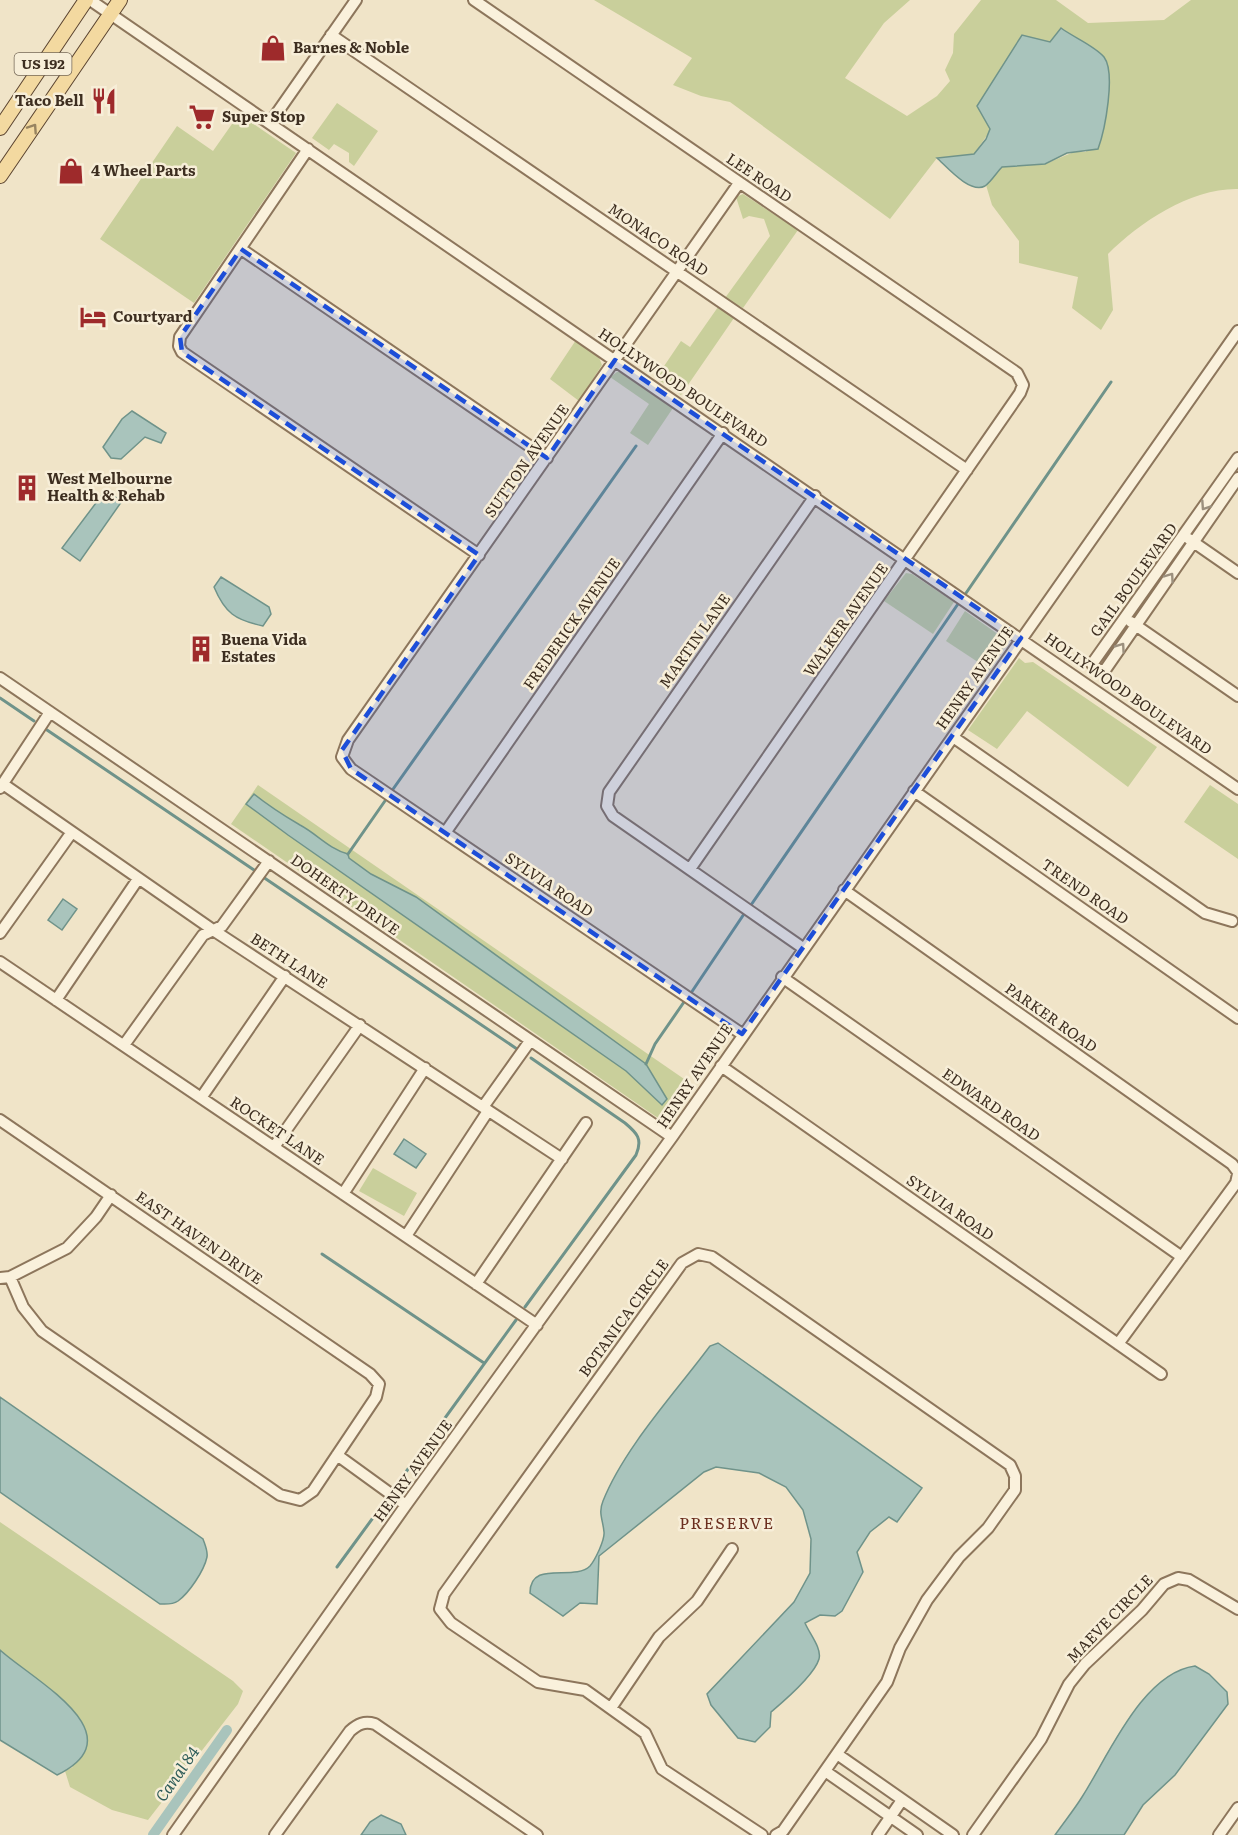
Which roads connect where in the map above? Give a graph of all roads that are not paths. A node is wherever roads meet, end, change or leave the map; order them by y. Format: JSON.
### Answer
{"nodes":[{"id":1,"x":88,"y":0,"type":"edge"},
{"id":2,"x":120,"y":0,"type":"edge"},
{"id":3,"x":356,"y":0,"type":"edge"},
{"id":4,"x":474,"y":0,"type":"edge"},
{"id":5,"x":111,"y":13,"type":"junction"},
{"id":6,"x":331,"y":35,"type":"junction"},
{"id":7,"x":270,"y":123,"type":"junction"},
{"id":8,"x":0,"y":128,"type":"edge"},
{"id":9,"x":308,"y":149,"type":"junction"},
{"id":10,"x":0,"y":176,"type":"edge"},
{"id":11,"x":739,"y":183,"type":"junction"},
{"id":12,"x":241,"y":249,"type":"junction"},
{"id":13,"x":678,"y":272,"type":"junction"},
{"id":14,"x":1238,"y":331,"type":"edge"},
{"id":15,"x":615,"y":360,"type":"junction"},
{"id":16,"x":1023,"y":385,"type":"joint"},
{"id":17,"x":723,"y":433,"type":"junction"},
{"id":18,"x":547,"y":458,"type":"junction"},
{"id":19,"x":1238,"y":458,"type":"edge"},
{"id":20,"x":967,"y":470,"type":"junction"},
{"id":21,"x":1238,"y":478,"type":"edge"},
{"id":22,"x":815,"y":496,"type":"junction"},
{"id":23,"x":1189,"y":539,"type":"junction"},
{"id":24,"x":479,"y":555,"type":"junction"},
{"id":25,"x":906,"y":560,"type":"junction"},
{"id":26,"x":1238,"y":573,"type":"edge"},
{"id":27,"x":1126,"y":618,"type":"junction"},
{"id":28,"x":1136,"y":625,"type":"junction"},
{"id":29,"x":1021,"y":638,"type":"junction"},
{"id":30,"x":0,"y":678,"type":"edge"},
{"id":31,"x":1238,"y":696,"type":"edge"},
{"id":32,"x":50,"y":712,"type":"junction"},
{"id":33,"x":952,"y":737,"type":"junction"},
{"id":34,"x":342,"y":757,"type":"joint"},
{"id":35,"x":2,"y":786,"type":"edge"},
{"id":36,"x":1238,"y":789,"type":"edge"},
{"id":37,"x":914,"y":791,"type":"junction"},
{"id":38,"x":72,"y":832,"type":"junction"},
{"id":39,"x":445,"y":833,"type":"junction"},
{"id":40,"x":269,"y":861,"type":"junction"},
{"id":41,"x":690,"y":869,"type":"junction"},
{"id":42,"x":138,"y":879,"type":"junction"},
{"id":43,"x":844,"y":890,"type":"junction"},
{"id":44,"x":1232,"y":921,"type":"dead end"},
{"id":45,"x":213,"y":930,"type":"junction"},
{"id":46,"x":0,"y":933,"type":"edge"},
{"id":47,"x":802,"y":948,"type":"junction"},
{"id":48,"x":0,"y":962,"type":"edge"},
{"id":49,"x":285,"y":976,"type":"junction"},
{"id":50,"x":782,"y":977,"type":"junction"},
{"id":51,"x":56,"y":1000,"type":"junction"},
{"id":52,"x":1238,"y":1018,"type":"edge"},
{"id":53,"x":360,"y":1025,"type":"junction"},
{"id":54,"x":742,"y":1034,"type":"junction"},
{"id":55,"x":530,"y":1041,"type":"junction"},
{"id":56,"x":124,"y":1046,"type":"junction"},
{"id":57,"x":721,"y":1066,"type":"junction"},
{"id":58,"x":425,"y":1068,"type":"junction"},
{"id":59,"x":201,"y":1098,"type":"junction"},
{"id":60,"x":486,"y":1109,"type":"junction"},
{"id":61,"x":0,"y":1120,"type":"edge"},
{"id":62,"x":586,"y":1123,"type":"dead end"},
{"id":63,"x":672,"y":1137,"type":"junction"},
{"id":64,"x":274,"y":1147,"type":"junction"},
{"id":65,"x":562,"y":1159,"type":"junction"},
{"id":66,"x":1238,"y":1173,"type":"edge"},
{"id":67,"x":343,"y":1194,"type":"junction"},
{"id":68,"x":111,"y":1196,"type":"junction"},
{"id":69,"x":406,"y":1236,"type":"junction"},
{"id":70,"x":1182,"y":1257,"type":"junction"},
{"id":71,"x":5,"y":1278,"type":"edge"},
{"id":72,"x":476,"y":1284,"type":"junction"},
{"id":73,"x":537,"y":1325,"type":"junction"},
{"id":74,"x":1118,"y":1344,"type":"junction"},
{"id":75,"x":1161,"y":1374,"type":"dead end"},
{"id":76,"x":337,"y":1455,"type":"junction"},
{"id":77,"x":406,"y":1505,"type":"junction"},
{"id":78,"x":732,"y":1549,"type":"dead end"},
{"id":79,"x":1238,"y":1609,"type":"edge"},
{"id":80,"x":611,"y":1708,"type":"junction"},
{"id":81,"x":837,"y":1754,"type":"junction"},
{"id":82,"x":825,"y":1772,"type":"junction"},
{"id":83,"x":868,"y":1776,"type":"junction"},
{"id":84,"x":857,"y":1793,"type":"junction"},
{"id":85,"x":902,"y":1800,"type":"junction"},
{"id":86,"x":1238,"y":1808,"type":"edge"},
{"id":87,"x":891,"y":1816,"type":"junction"},
{"id":88,"x":932,"y":1821,"type":"junction"},
{"id":89,"x":173,"y":1835,"type":"edge"},
{"id":90,"x":275,"y":1835,"type":"edge"},
{"id":91,"x":537,"y":1835,"type":"edge"},
{"id":92,"x":762,"y":1835,"type":"edge"},
{"id":93,"x":776,"y":1835,"type":"edge"},
{"id":94,"x":878,"y":1835,"type":"edge"},
{"id":95,"x":917,"y":1835,"type":"edge"},
{"id":96,"x":922,"y":1835,"type":"edge"},
{"id":97,"x":952,"y":1835,"type":"edge"},
{"id":98,"x":973,"y":1835,"type":"edge"},
{"id":99,"x":1219,"y":1835,"type":"edge"}],
"edges":[{"from":1,"to":5,"type":"street","name":"HOLLYWOOD BOULEVARD"},
{"from":1,"to":8,"type":"main road","number":"US 192"},
{"from":2,"to":5,"type":"main road","number":"US 192"},
{"from":3,"to":6,"type":"street"},
{"from":4,"to":11,"type":"street","name":"LEE ROAD"},
{"from":5,"to":7,"type":"street","name":"HOLLYWOOD BOULEVARD"},
{"from":10,"to":5,"type":"main road","number":"US 192","one_way":true},
{"from":6,"to":7,"type":"street"},
{"from":6,"to":13,"type":"street","name":"MONACO ROAD"},
{"from":7,"to":9,"type":"street","name":"HOLLYWOOD BOULEVARD"},
{"from":9,"to":12,"type":"street"},
{"from":9,"to":15,"type":"street","name":"HOLLYWOOD BOULEVARD"},
{"from":11,"to":13,"type":"street","name":"SUTTON AVENUE"},
{"from":11,"to":16,"type":"street","name":"LEE ROAD"},
{"from":12,"to":18,"type":"street"},
{"from":12,"to":24,"type":"street"},
{"from":13,"to":15,"type":"street","name":"SUTTON AVENUE"},
{"from":13,"to":20,"type":"street","name":"MONACO ROAD"},
{"from":14,"to":29,"type":"street","name":"HENRY AVENUE"},
{"from":15,"to":17,"type":"street","name":"HOLLYWOOD BOULEVARD"},
{"from":15,"to":18,"type":"street","name":"SUTTON AVENUE"},
{"from":16,"to":20,"type":"street","name":"WALKER AVENUE"},
{"from":17,"to":22,"type":"street","name":"HOLLYWOOD BOULEVARD"},
{"from":17,"to":39,"type":"street","name":"FREDERICK AVENUE"},
{"from":18,"to":24,"type":"street","name":"SUTTON AVENUE"},
{"from":19,"to":23,"type":"street","name":"GAIL BOULEVARD","one_way":true},
{"from":20,"to":25,"type":"street","name":"WALKER AVENUE"},
{"from":21,"to":23,"type":"street","name":"GAIL BOULEVARD"},
{"from":22,"to":25,"type":"street","name":"HOLLYWOOD BOULEVARD"},
{"from":22,"to":41,"type":"street","name":"MARTIN LANE"},
{"from":23,"to":26,"type":"street"},
{"from":23,"to":27,"type":"street","name":"GAIL BOULEVARD"},
{"from":28,"to":23,"type":"street","name":"GAIL BOULEVARD","one_way":true},
{"from":24,"to":34,"type":"street","name":"SUTTON AVENUE"},
{"from":25,"to":29,"type":"street","name":"HOLLYWOOD BOULEVARD"},
{"from":25,"to":41,"type":"street","name":"WALKER AVENUE"},
{"from":27,"to":28,"type":"street"},
{"from":27,"to":28,"type":"street","name":"GAIL BOULEVARD","one_way":true},
{"from":28,"to":31,"type":"street"},
{"from":29,"to":33,"type":"street","name":"HENRY AVENUE"},
{"from":29,"to":36,"type":"street","name":"HOLLYWOOD BOULEVARD"},
{"from":30,"to":32,"type":"street","name":"DOHERTY DRIVE"},
{"from":32,"to":35,"type":"street"},
{"from":32,"to":40,"type":"street","name":"DOHERTY DRIVE"},
{"from":33,"to":37,"type":"street","name":"HENRY AVENUE"},
{"from":33,"to":44,"type":"street"},
{"from":34,"to":39,"type":"street","name":"SYLVIA ROAD"},
{"from":35,"to":38,"type":"street","name":"BETH LANE"},
{"from":37,"to":43,"type":"street","name":"HENRY AVENUE"},
{"from":37,"to":52,"type":"street","name":"TREND ROAD"},
{"from":38,"to":42,"type":"street","name":"BETH LANE"},
{"from":38,"to":46,"type":"street"},
{"from":39,"to":54,"type":"street","name":"SYLVIA ROAD"},
{"from":40,"to":45,"type":"street"},
{"from":40,"to":55,"type":"street","name":"DOHERTY DRIVE"},
{"from":41,"to":47,"type":"street"},
{"from":42,"to":45,"type":"street","name":"BETH LANE"},
{"from":42,"to":51,"type":"street"},
{"from":43,"to":47,"type":"street","name":"HENRY AVENUE"},
{"from":43,"to":66,"type":"street","name":"PARKER ROAD"},
{"from":45,"to":49,"type":"street","name":"BETH LANE"},
{"from":45,"to":56,"type":"street"},
{"from":47,"to":50,"type":"street","name":"HENRY AVENUE"},
{"from":48,"to":51,"type":"street","name":"ROCKET LANE"},
{"from":49,"to":53,"type":"street","name":"BETH LANE"},
{"from":49,"to":59,"type":"street"},
{"from":50,"to":54,"type":"street","name":"HENRY AVENUE"},
{"from":50,"to":70,"type":"street","name":"EDWARD ROAD"},
{"from":51,"to":56,"type":"street","name":"ROCKET LANE"},
{"from":53,"to":58,"type":"street","name":"BETH LANE"},
{"from":53,"to":64,"type":"street"},
{"from":54,"to":57,"type":"street","name":"HENRY AVENUE"},
{"from":55,"to":60,"type":"street"},
{"from":55,"to":63,"type":"street","name":"DOHERTY DRIVE"},
{"from":56,"to":59,"type":"street","name":"ROCKET LANE"},
{"from":57,"to":63,"type":"street","name":"HENRY AVENUE"},
{"from":57,"to":74,"type":"street","name":"SYLVIA ROAD"},
{"from":58,"to":60,"type":"street","name":"BETH LANE"},
{"from":58,"to":67,"type":"street"},
{"from":59,"to":64,"type":"street","name":"ROCKET LANE"},
{"from":60,"to":65,"type":"street","name":"BETH LANE"},
{"from":60,"to":69,"type":"street"},
{"from":61,"to":68,"type":"street","name":"EAST HAVEN DRIVE"},
{"from":62,"to":65,"type":"street"},
{"from":63,"to":73,"type":"street","name":"HENRY AVENUE"},
{"from":64,"to":67,"type":"street","name":"ROCKET LANE"},
{"from":65,"to":72,"type":"street"},
{"from":66,"to":70,"type":"street"},
{"from":67,"to":69,"type":"street","name":"ROCKET LANE"},
{"from":68,"to":71,"type":"street"},
{"from":68,"to":76,"type":"street","name":"EAST HAVEN DRIVE"},
{"from":69,"to":72,"type":"street","name":"ROCKET LANE"},
{"from":70,"to":74,"type":"street"},
{"from":71,"to":76,"type":"street"},
{"from":72,"to":73,"type":"street","name":"ROCKET LANE"},
{"from":73,"to":77,"type":"street","name":"HENRY AVENUE"},
{"from":74,"to":75,"type":"street","name":"SYLVIA ROAD"},
{"from":76,"to":77,"type":"street"},
{"from":77,"to":89,"type":"street","name":"HENRY AVENUE"},
{"from":78,"to":80,"type":"street"},
{"from":79,"to":98,"type":"street","name":"MAEVE CIRCLE"},
{"from":80,"to":81,"type":"street","name":"BOTANICA CIRCLE"},
{"from":80,"to":92,"type":"street","name":"BOTANICA CIRCLE"},
{"from":81,"to":82,"type":"street","name":"BOTANICA CIRCLE"},
{"from":81,"to":83,"type":"street"},
{"from":82,"to":84,"type":"street"},
{"from":82,"to":93,"type":"street","name":"BOTANICA CIRCLE"},
{"from":83,"to":84,"type":"street"},
{"from":83,"to":85,"type":"street"},
{"from":84,"to":87,"type":"street"},
{"from":85,"to":87,"type":"street"},
{"from":85,"to":88,"type":"street"},
{"from":86,"to":99,"type":"street"},
{"from":87,"to":94,"type":"street"},
{"from":87,"to":95,"type":"street"},
{"from":88,"to":96,"type":"street"},
{"from":88,"to":97,"type":"street"},
{"from":90,"to":91,"type":"street"}]}
